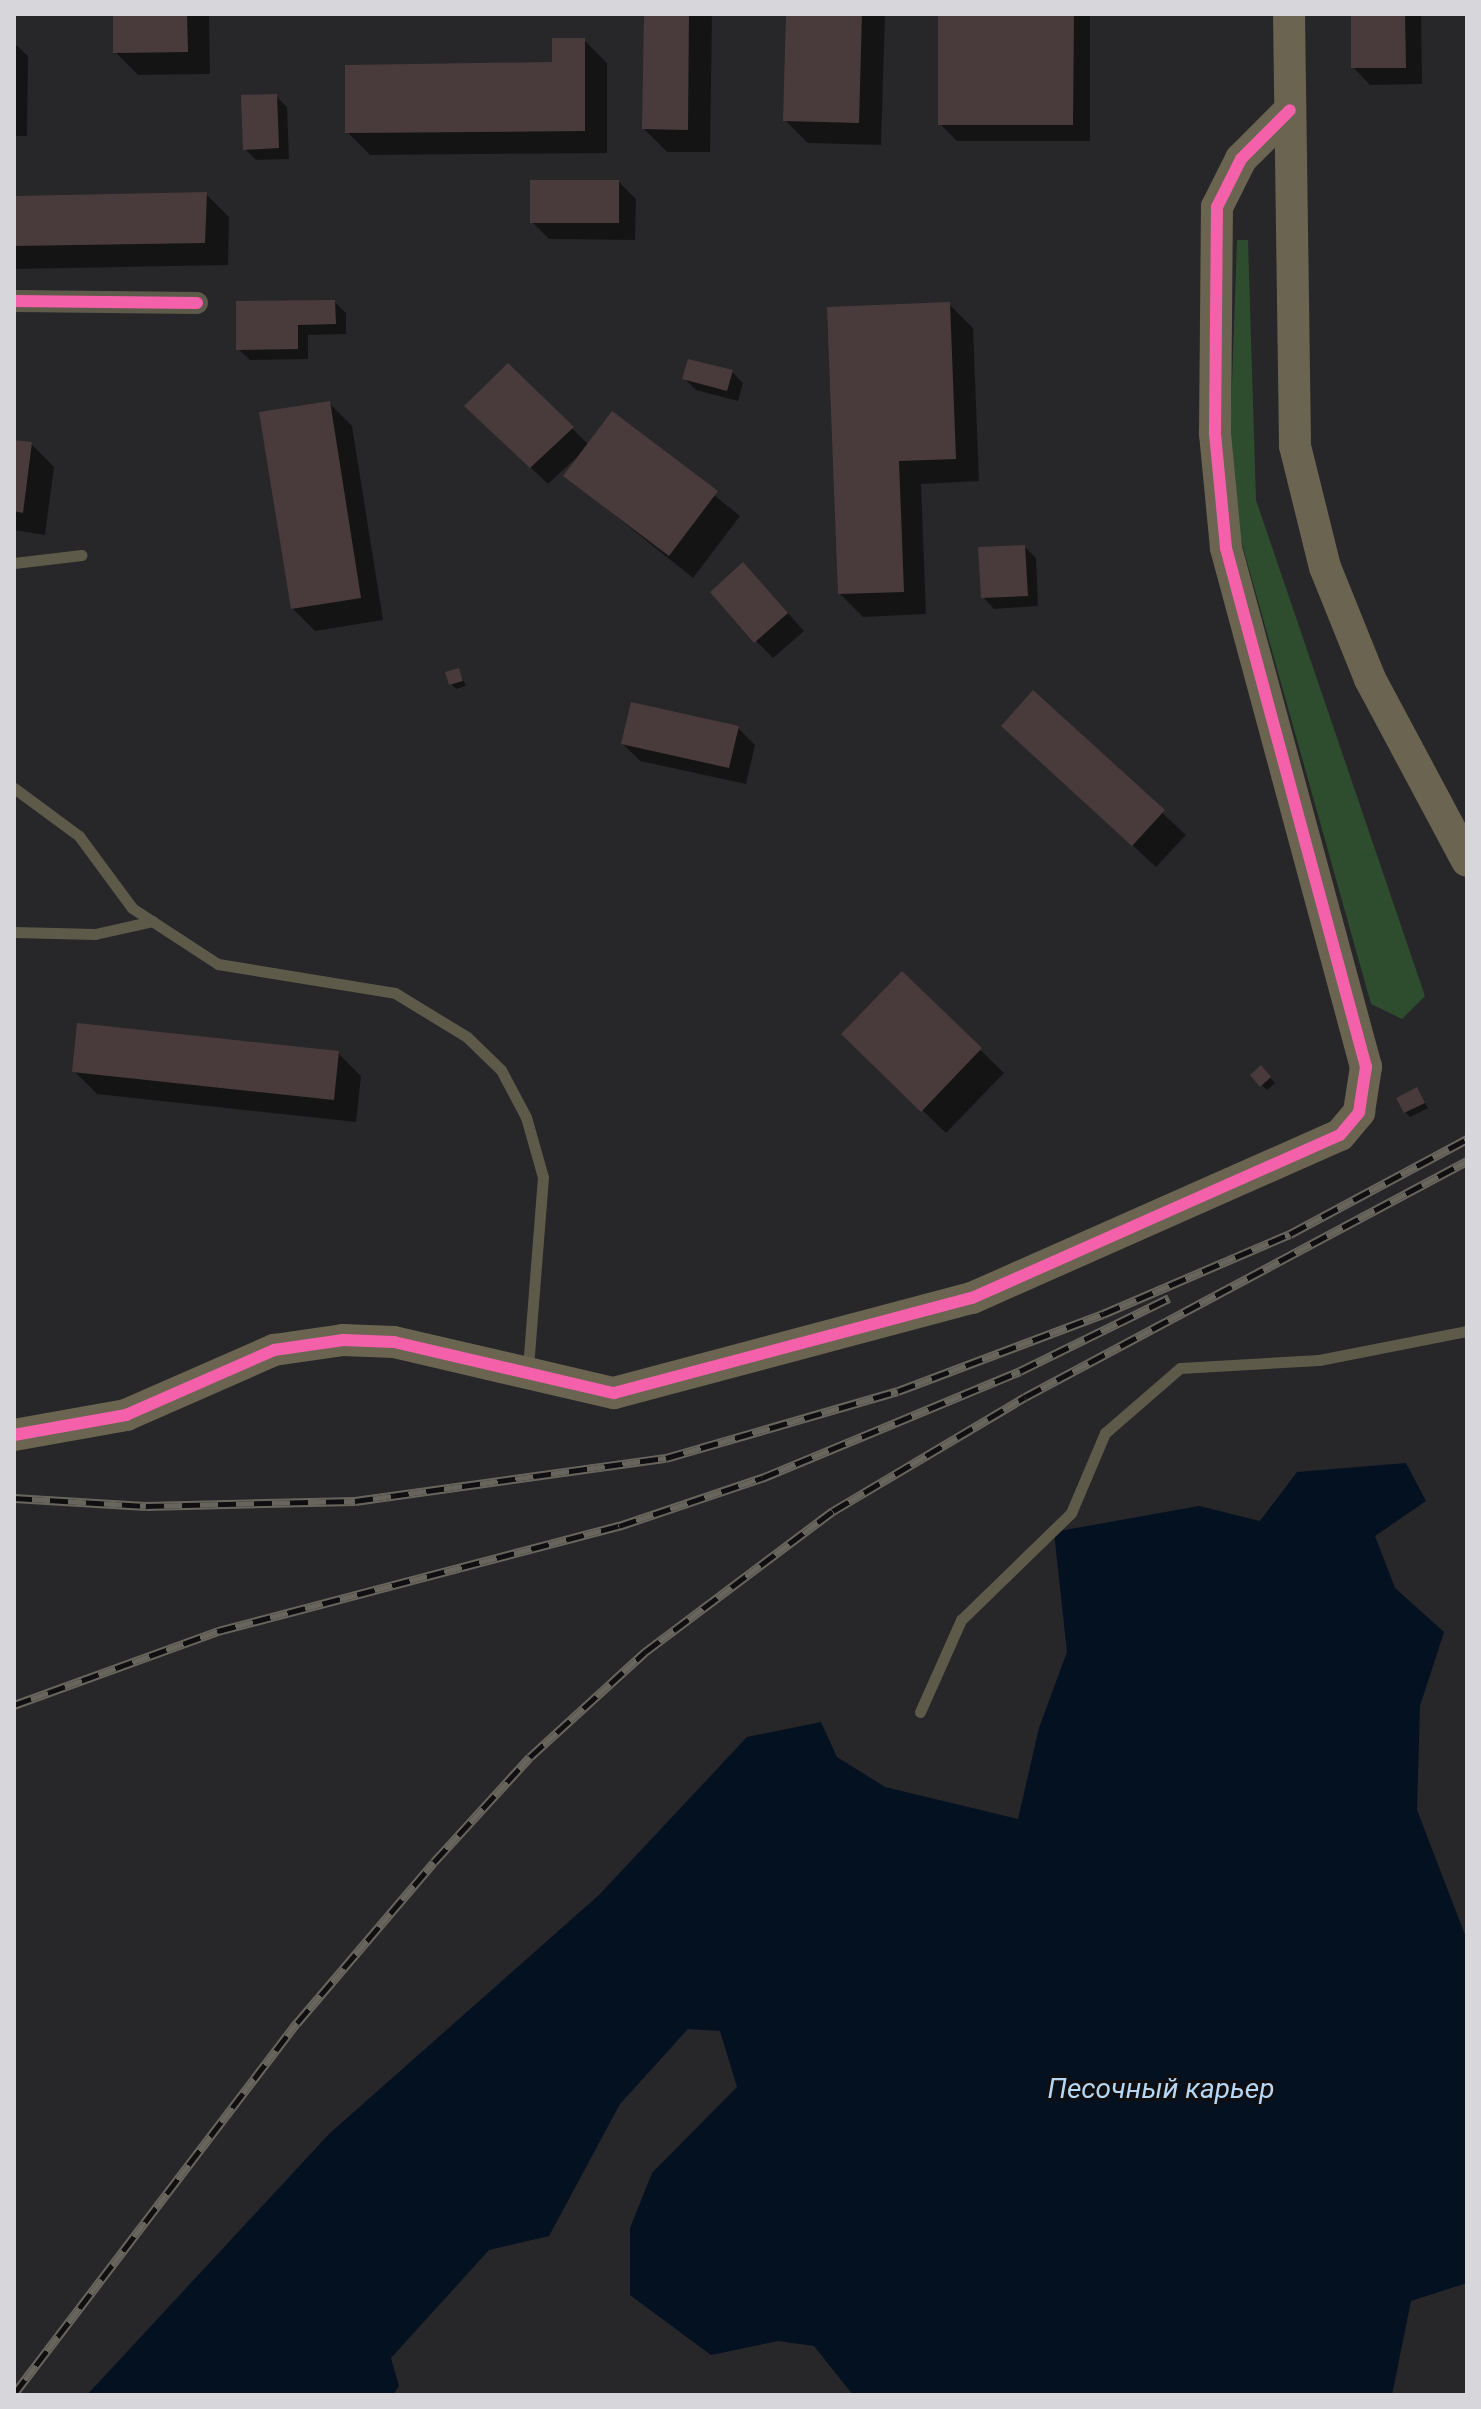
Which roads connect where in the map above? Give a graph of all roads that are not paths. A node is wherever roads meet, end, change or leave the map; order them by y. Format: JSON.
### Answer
{"nodes":[{"id":1,"x":1289,"y":14,"type":"edge"},
{"id":2,"x":1290,"y":110,"type":"junction"},
{"id":3,"x":14,"y":301,"type":"edge"},
{"id":4,"x":197,"y":303,"type":"dead end"},
{"id":5,"x":82,"y":555,"type":"dead end"},
{"id":6,"x":14,"y":563,"type":"edge"},
{"id":7,"x":14,"y":788,"type":"edge"},
{"id":8,"x":1467,"y":861,"type":"edge"},
{"id":9,"x":153,"y":921,"type":"junction"},
{"id":10,"x":14,"y":932,"type":"edge"},
{"id":11,"x":1467,"y":1331,"type":"edge"},
{"id":12,"x":527,"y":1373,"type":"junction"},
{"id":13,"x":14,"y":1435,"type":"edge"},
{"id":14,"x":920,"y":1712,"type":"dead end"}],
"edges":[{"from":1,"to":2,"type":"street"},
{"from":2,"to":8,"type":"street"},
{"from":2,"to":12,"type":"street"},
{"from":3,"to":4,"type":"street"},
{"from":5,"to":6,"type":"lane"},
{"from":7,"to":9,"type":"lane"},
{"from":9,"to":10,"type":"lane"},
{"from":9,"to":12,"type":"lane"},
{"from":11,"to":14,"type":"lane"},
{"from":12,"to":13,"type":"street"}]}
